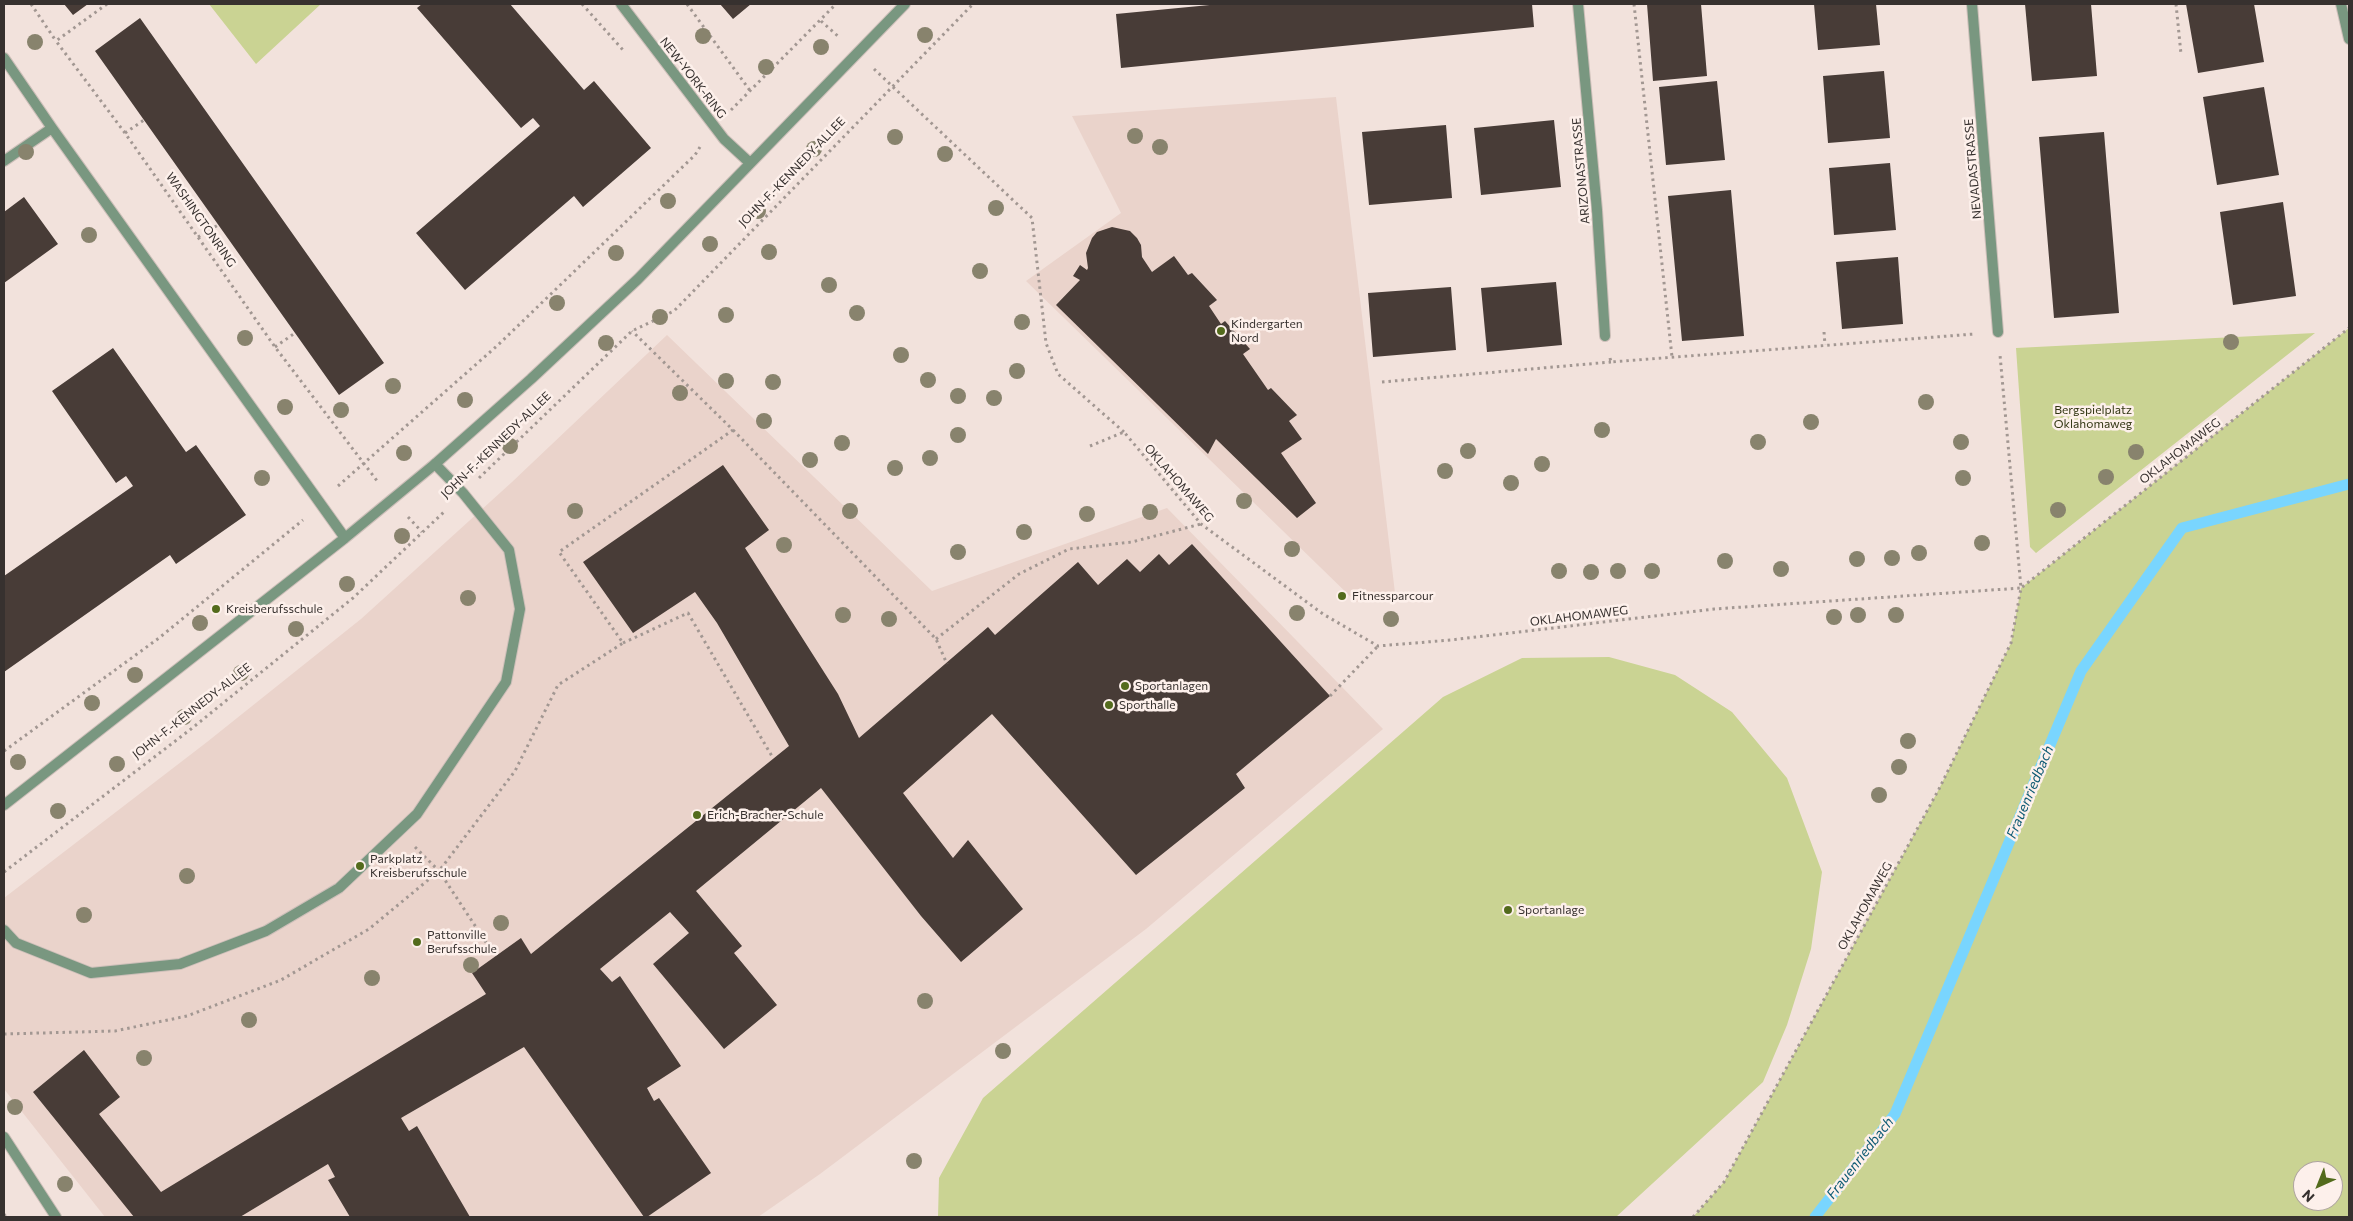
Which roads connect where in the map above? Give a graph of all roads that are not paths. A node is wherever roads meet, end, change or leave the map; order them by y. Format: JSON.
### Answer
{"nodes":[{"id":1,"x":621,"y":4,"type":"edge"},
{"id":2,"x":905,"y":4,"type":"edge"},
{"id":3,"x":1578,"y":4,"type":"edge"},
{"id":4,"x":1972,"y":4,"type":"edge"},
{"id":5,"x":2341,"y":4,"type":"edge"},
{"id":6,"x":2349,"y":39,"type":"edge"},
{"id":7,"x":4,"y":58,"type":"edge"},
{"id":8,"x":52,"y":128,"type":"junction"},
{"id":9,"x":4,"y":161,"type":"edge"},
{"id":10,"x":750,"y":162,"type":"junction"},
{"id":11,"x":1998,"y":332,"type":"road end"},
{"id":12,"x":1605,"y":336,"type":"road end"},
{"id":13,"x":435,"y":464,"type":"junction"},
{"id":14,"x":345,"y":538,"type":"junction"},
{"id":15,"x":4,"y":805,"type":"edge"},
{"id":16,"x":4,"y":930,"type":"edge"},
{"id":17,"x":4,"y":1137,"type":"edge"},
{"id":18,"x":56,"y":1217,"type":"edge"}],
"edges":[{"from":1,"to":10,"type":"street","name":"NEW-YORK-RING"},
{"from":2,"to":10,"type":"street","name":"JOHN-F.-KENNEDY-ALLEE"},
{"from":3,"to":12,"type":"street","name":"ARIZONASTRASSE"},
{"from":4,"to":11,"type":"street","name":"NEVADASTRASSE"},
{"from":5,"to":6,"type":"street"},
{"from":7,"to":8,"type":"street"},
{"from":8,"to":9,"type":"street"},
{"from":8,"to":14,"type":"street"},
{"from":10,"to":13,"type":"street","name":"JOHN-F.-KENNEDY-ALLEE"},
{"from":13,"to":14,"type":"street","name":"JOHN-F.-KENNEDY-ALLEE"},
{"from":13,"to":16,"type":"street"},
{"from":14,"to":15,"type":"street","name":"JOHN-F.-KENNEDY-ALLEE"},
{"from":17,"to":18,"type":"street"}]}
